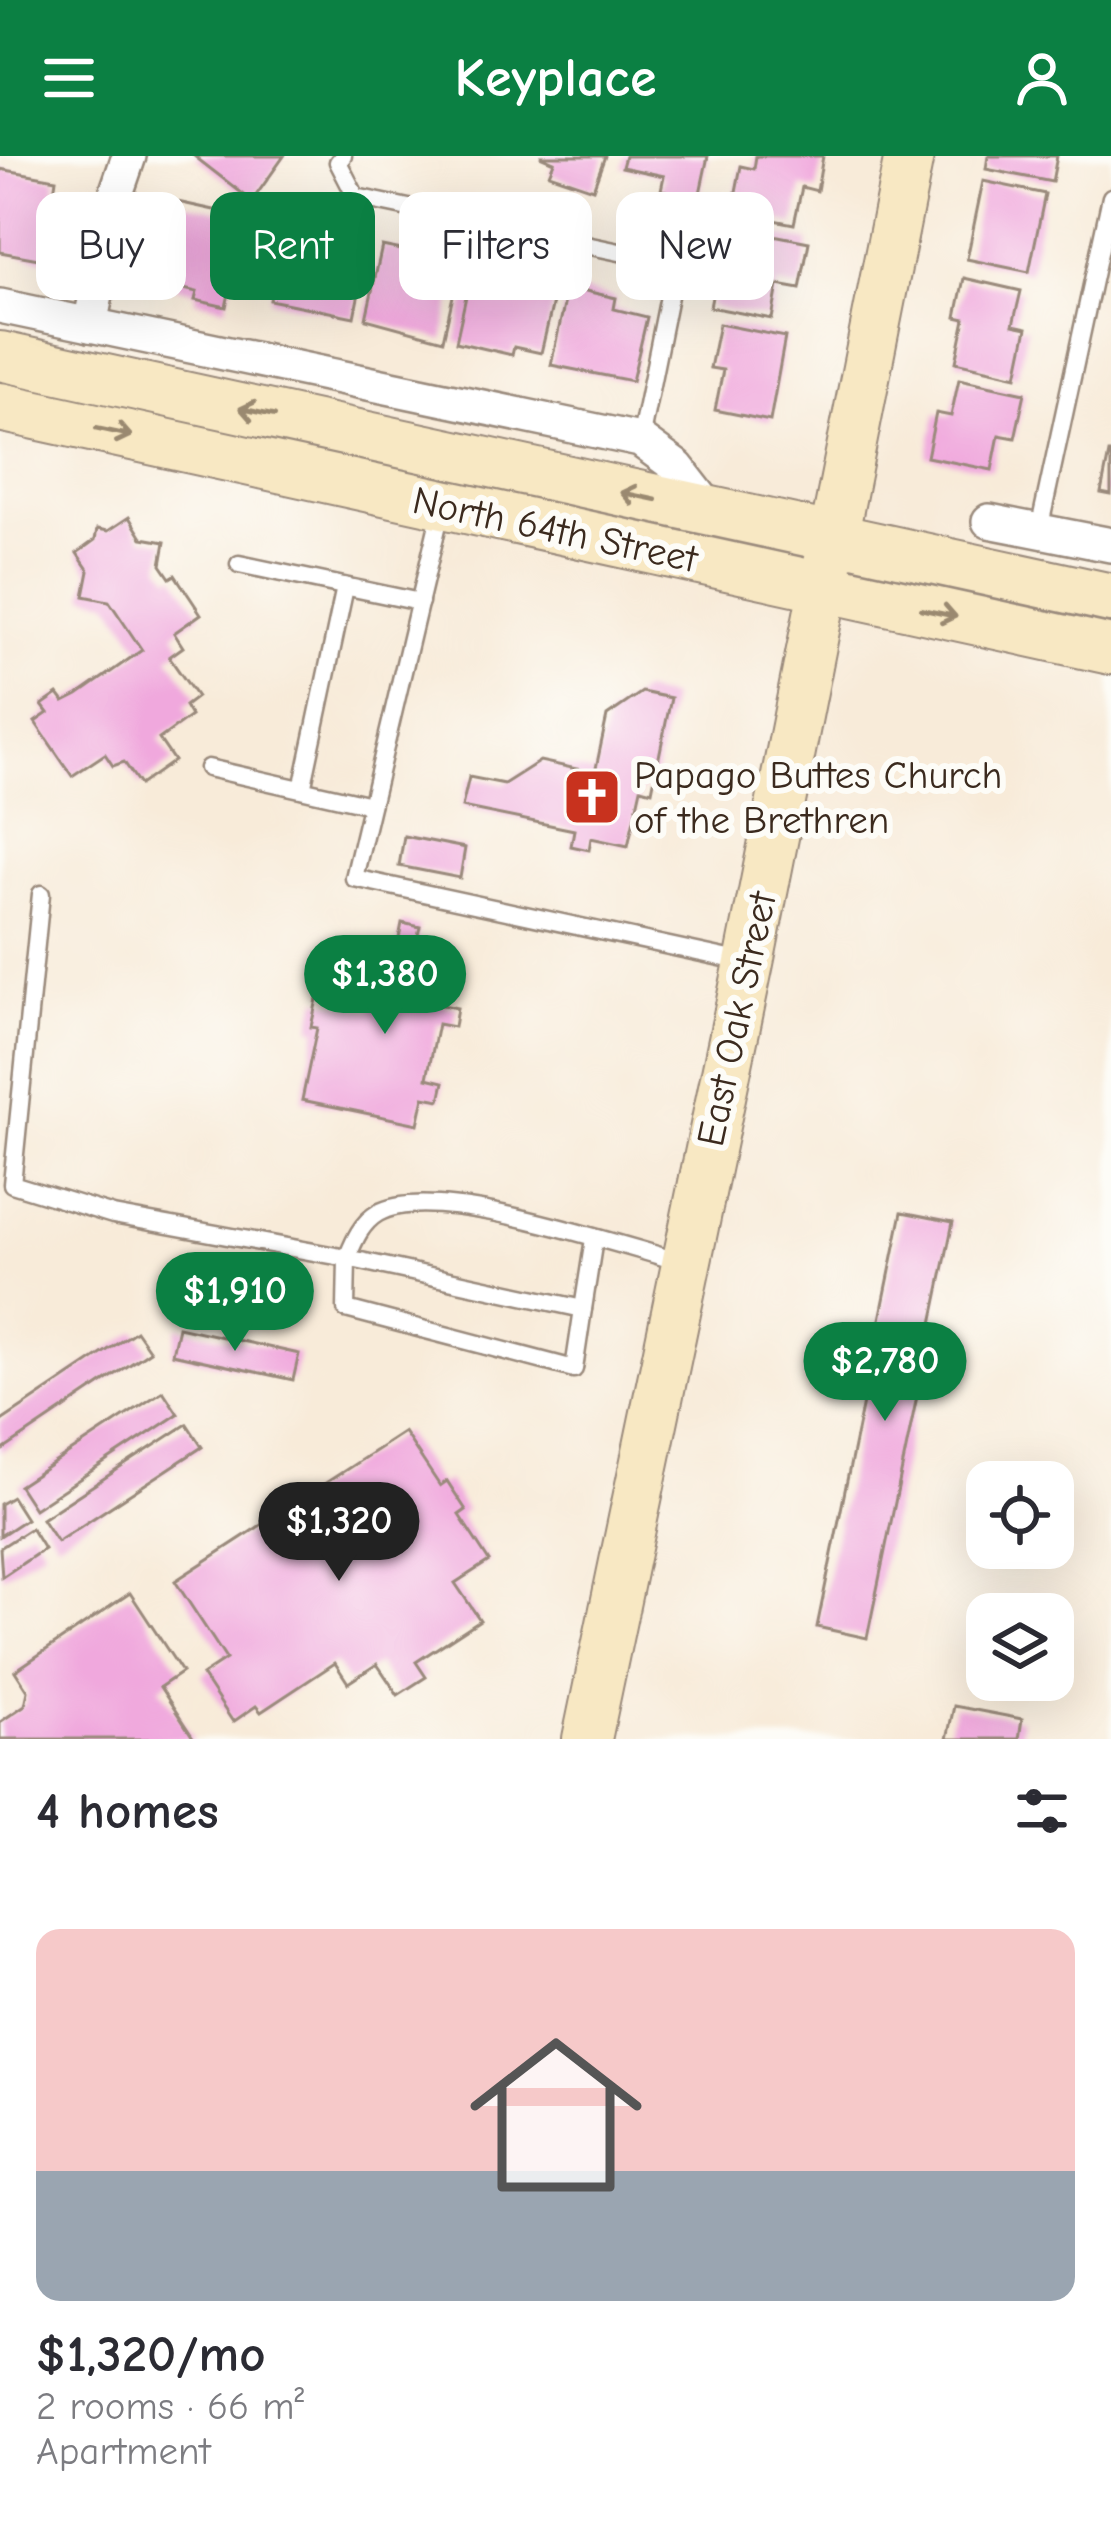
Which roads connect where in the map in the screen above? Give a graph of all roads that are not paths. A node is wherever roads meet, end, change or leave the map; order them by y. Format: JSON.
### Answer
{"nodes":[{"id":1,"x":129,"y":156,"type":"edge"},
{"id":2,"x":343,"y":156,"type":"edge"},
{"id":3,"x":909,"y":156,"type":"edge"},
{"id":4,"x":1111,"y":197,"type":"edge"},
{"id":5,"x":0,"y":306,"type":"edge"},
{"id":6,"x":90,"y":325,"type":"junction"},
{"id":7,"x":0,"y":356,"type":"edge"},
{"id":8,"x":0,"y":407,"type":"edge"},
{"id":9,"x":640,"y":440,"type":"junction"},
{"id":10,"x":443,"y":505,"type":"junction"},
{"id":11,"x":712,"y":512,"type":"junction"},
{"id":12,"x":989,"y":520,"type":"dead end"},
{"id":13,"x":1040,"y":530,"type":"junction"},
{"id":14,"x":835,"y":540,"type":"junction"},
{"id":15,"x":1111,"y":545,"type":"edge"},
{"id":16,"x":239,"y":564,"type":"dead end"},
{"id":17,"x":345,"y":587,"type":"junction"},
{"id":18,"x":824,"y":589,"type":"junction"},
{"id":19,"x":1111,"y":598,"type":"edge"},
{"id":20,"x":420,"y":602,"type":"junction"},
{"id":21,"x":1111,"y":650,"type":"edge"},
{"id":22,"x":208,"y":768,"type":"dead end"},
{"id":23,"x":302,"y":789,"type":"junction"},
{"id":24,"x":371,"y":805,"type":"junction"},
{"id":25,"x":41,"y":894,"type":"dead end"},
{"id":26,"x":748,"y":963,"type":"junction"},
{"id":27,"x":594,"y":1239,"type":"junction"},
{"id":28,"x":346,"y":1258,"type":"junction"},
{"id":29,"x":686,"y":1263,"type":"junction"},
{"id":30,"x":583,"y":1309,"type":"junction"},
{"id":31,"x":587,"y":1739,"type":"edge"}],
"edges":[{"from":1,"to":6,"type":"street"},
{"from":2,"to":9,"type":"lane"},
{"from":3,"to":14,"type":"main road","name":"East Oak Street"},
{"from":4,"to":13,"type":"lane"},
{"from":5,"to":6,"type":"street","name":"North 64th Street"},
{"from":6,"to":9,"type":"street","name":"North 64th Street"},
{"from":11,"to":7,"type":"main road","name":"North 64th Street","one_way":true},
{"from":8,"to":10,"type":"main road","name":"North 64th Street","one_way":true},
{"from":9,"to":11,"type":"street","name":"North 64th Street"},
{"from":10,"to":18,"type":"main road","name":"North 64th Street"},
{"from":10,"to":20,"type":"lane"},
{"from":11,"to":14,"type":"main road","name":"North 64th Street"},
{"from":12,"to":13,"type":"street"},
{"from":13,"to":15,"type":"street"},
{"from":14,"to":18,"type":"main road","name":"East Oak Street"},
{"from":14,"to":19,"type":"main road","name":"North 64th Street"},
{"from":16,"to":17,"type":"lane"},
{"from":17,"to":20,"type":"lane"},
{"from":17,"to":23,"type":"lane"},
{"from":18,"to":21,"type":"main road","name":"North 64th Street","one_way":true},
{"from":18,"to":26,"type":"main road","name":"East Oak Street"},
{"from":20,"to":24,"type":"lane"},
{"from":22,"to":23,"type":"lane"},
{"from":23,"to":24,"type":"lane"},
{"from":24,"to":26,"type":"lane"},
{"from":25,"to":28,"type":"lane"},
{"from":26,"to":29,"type":"main road","name":"East Oak Street"},
{"from":27,"to":28,"type":"lane"},
{"from":27,"to":29,"type":"lane"},
{"from":27,"to":30,"type":"lane"},
{"from":28,"to":30,"type":"lane"},
{"from":28,"to":30,"type":"lane"},
{"from":29,"to":31,"type":"main road","name":"East Oak Street"}]}
